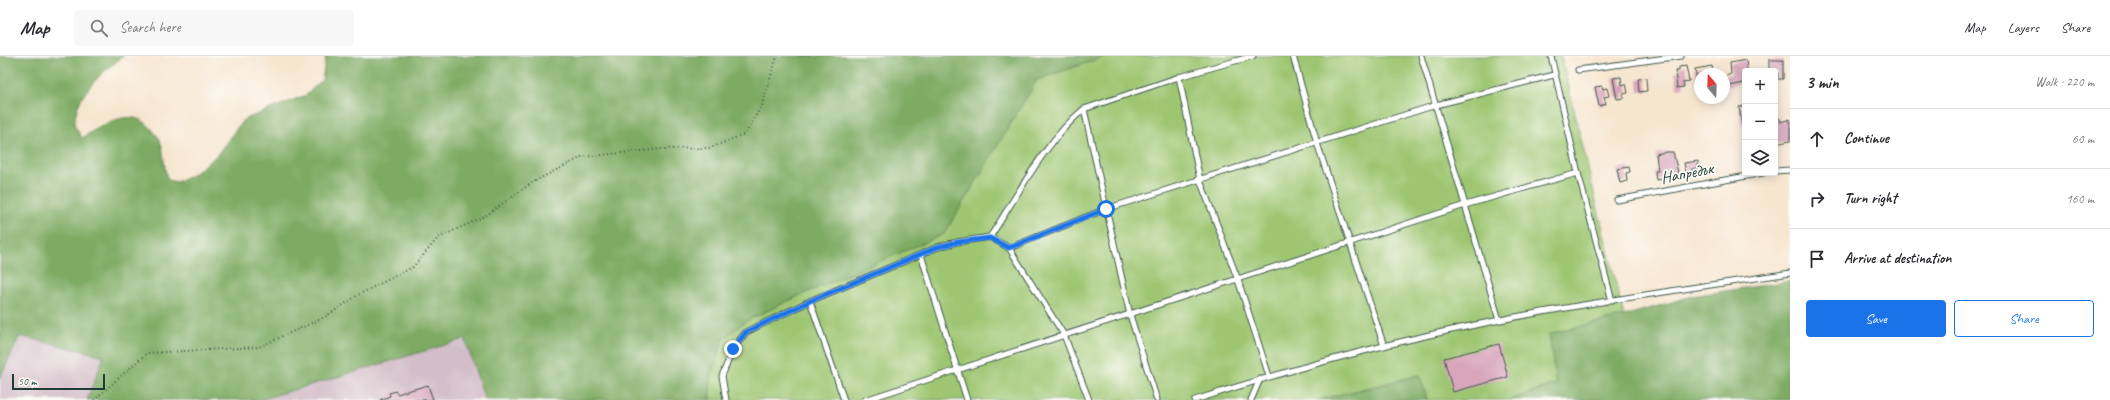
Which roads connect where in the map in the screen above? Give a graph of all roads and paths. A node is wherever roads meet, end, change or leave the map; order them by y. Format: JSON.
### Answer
{"nodes":[{"id":1,"x":777,"y":56,"type":"edge"},
{"id":2,"x":1253,"y":56,"type":"edge"},
{"id":3,"x":1293,"y":56,"type":"edge"},
{"id":4,"x":1421,"y":56,"type":"edge"},
{"id":5,"x":1551,"y":56,"type":"edge"},
{"id":6,"x":1681,"y":56,"type":"edge"},
{"id":7,"x":1668,"y":57,"type":"edge"},
{"id":8,"x":1578,"y":70,"type":"dead end"},
{"id":9,"x":1554,"y":75,"type":"junction"},
{"id":10,"x":1179,"y":77,"type":"junction"},
{"id":11,"x":1436,"y":105,"type":"junction"},
{"id":12,"x":1084,"y":110,"type":"junction"},
{"id":13,"x":1317,"y":143,"type":"junction"},
{"id":14,"x":1790,"y":170,"type":"edge"},
{"id":15,"x":1778,"y":171,"type":"edge"},
{"id":16,"x":1578,"y":173,"type":"junction"},
{"id":17,"x":1747,"y":176,"type":"edge"},
{"id":18,"x":1200,"y":180,"type":"junction"},
{"id":19,"x":1617,"y":200,"type":"dead end"},
{"id":20,"x":1465,"y":205,"type":"junction"},
{"id":21,"x":1106,"y":209,"type":"junction"},
{"id":22,"x":990,"y":238,"type":"junction"},
{"id":23,"x":1351,"y":243,"type":"junction"},
{"id":24,"x":1009,"y":248,"type":"junction"},
{"id":25,"x":921,"y":254,"type":"junction"},
{"id":26,"x":1790,"y":273,"type":"edge"},
{"id":27,"x":1238,"y":280,"type":"junction"},
{"id":28,"x":810,"y":301,"type":"junction"},
{"id":29,"x":1612,"y":301,"type":"junction"},
{"id":30,"x":1130,"y":315,"type":"junction"},
{"id":31,"x":1499,"y":320,"type":"junction"},
{"id":32,"x":1064,"y":335,"type":"junction"},
{"id":33,"x":1384,"y":346,"type":"junction"},
{"id":34,"x":957,"y":369,"type":"junction"},
{"id":35,"x":1269,"y":376,"type":"junction"},
{"id":36,"x":1260,"y":379,"type":"junction"},
{"id":37,"x":94,"y":400,"type":"edge"},
{"id":38,"x":726,"y":400,"type":"edge"},
{"id":39,"x":844,"y":400,"type":"edge"},
{"id":40,"x":865,"y":400,"type":"edge"},
{"id":41,"x":968,"y":400,"type":"edge"},
{"id":42,"x":1089,"y":400,"type":"edge"},
{"id":43,"x":1157,"y":400,"type":"edge"},
{"id":44,"x":1195,"y":400,"type":"edge"},
{"id":45,"x":1251,"y":400,"type":"edge"}],
"edges":[{"from":1,"to":37,"type":"path"},
{"from":2,"to":10,"type":"lane"},
{"from":3,"to":13,"type":"lane"},
{"from":4,"to":11,"type":"lane"},
{"from":5,"to":9,"type":"lane"},
{"from":6,"to":7,"type":"lane"},
{"from":7,"to":8,"type":"lane"},
{"from":9,"to":11,"type":"lane"},
{"from":9,"to":16,"type":"lane"},
{"from":10,"to":12,"type":"lane"},
{"from":10,"to":18,"type":"lane"},
{"from":11,"to":13,"type":"lane"},
{"from":11,"to":20,"type":"lane"},
{"from":12,"to":21,"type":"lane"},
{"from":12,"to":22,"type":"lane"},
{"from":13,"to":18,"type":"lane"},
{"from":13,"to":23,"type":"lane"},
{"from":14,"to":15,"type":"lane"},
{"from":16,"to":20,"type":"lane"},
{"from":16,"to":29,"type":"lane"},
{"from":17,"to":19,"type":"lane","name":"Напредък"},
{"from":18,"to":21,"type":"lane"},
{"from":18,"to":27,"type":"lane"},
{"from":20,"to":23,"type":"lane"},
{"from":20,"to":31,"type":"lane"},
{"from":21,"to":24,"type":"lane"},
{"from":21,"to":30,"type":"lane"},
{"from":22,"to":24,"type":"lane"},
{"from":22,"to":25,"type":"lane"},
{"from":23,"to":27,"type":"lane"},
{"from":23,"to":33,"type":"lane"},
{"from":24,"to":32,"type":"lane"},
{"from":25,"to":28,"type":"lane"},
{"from":25,"to":34,"type":"lane"},
{"from":26,"to":29,"type":"lane"},
{"from":27,"to":30,"type":"lane"},
{"from":27,"to":35,"type":"lane"},
{"from":28,"to":38,"type":"lane"},
{"from":28,"to":39,"type":"lane"},
{"from":29,"to":31,"type":"lane"},
{"from":30,"to":32,"type":"lane"},
{"from":30,"to":43,"type":"lane"},
{"from":31,"to":33,"type":"lane"},
{"from":32,"to":34,"type":"lane"},
{"from":32,"to":42,"type":"lane"},
{"from":33,"to":35,"type":"lane"},
{"from":34,"to":40,"type":"lane"},
{"from":34,"to":41,"type":"lane"},
{"from":35,"to":36,"type":"lane"},
{"from":36,"to":44,"type":"lane"},
{"from":36,"to":45,"type":"lane"}]}
